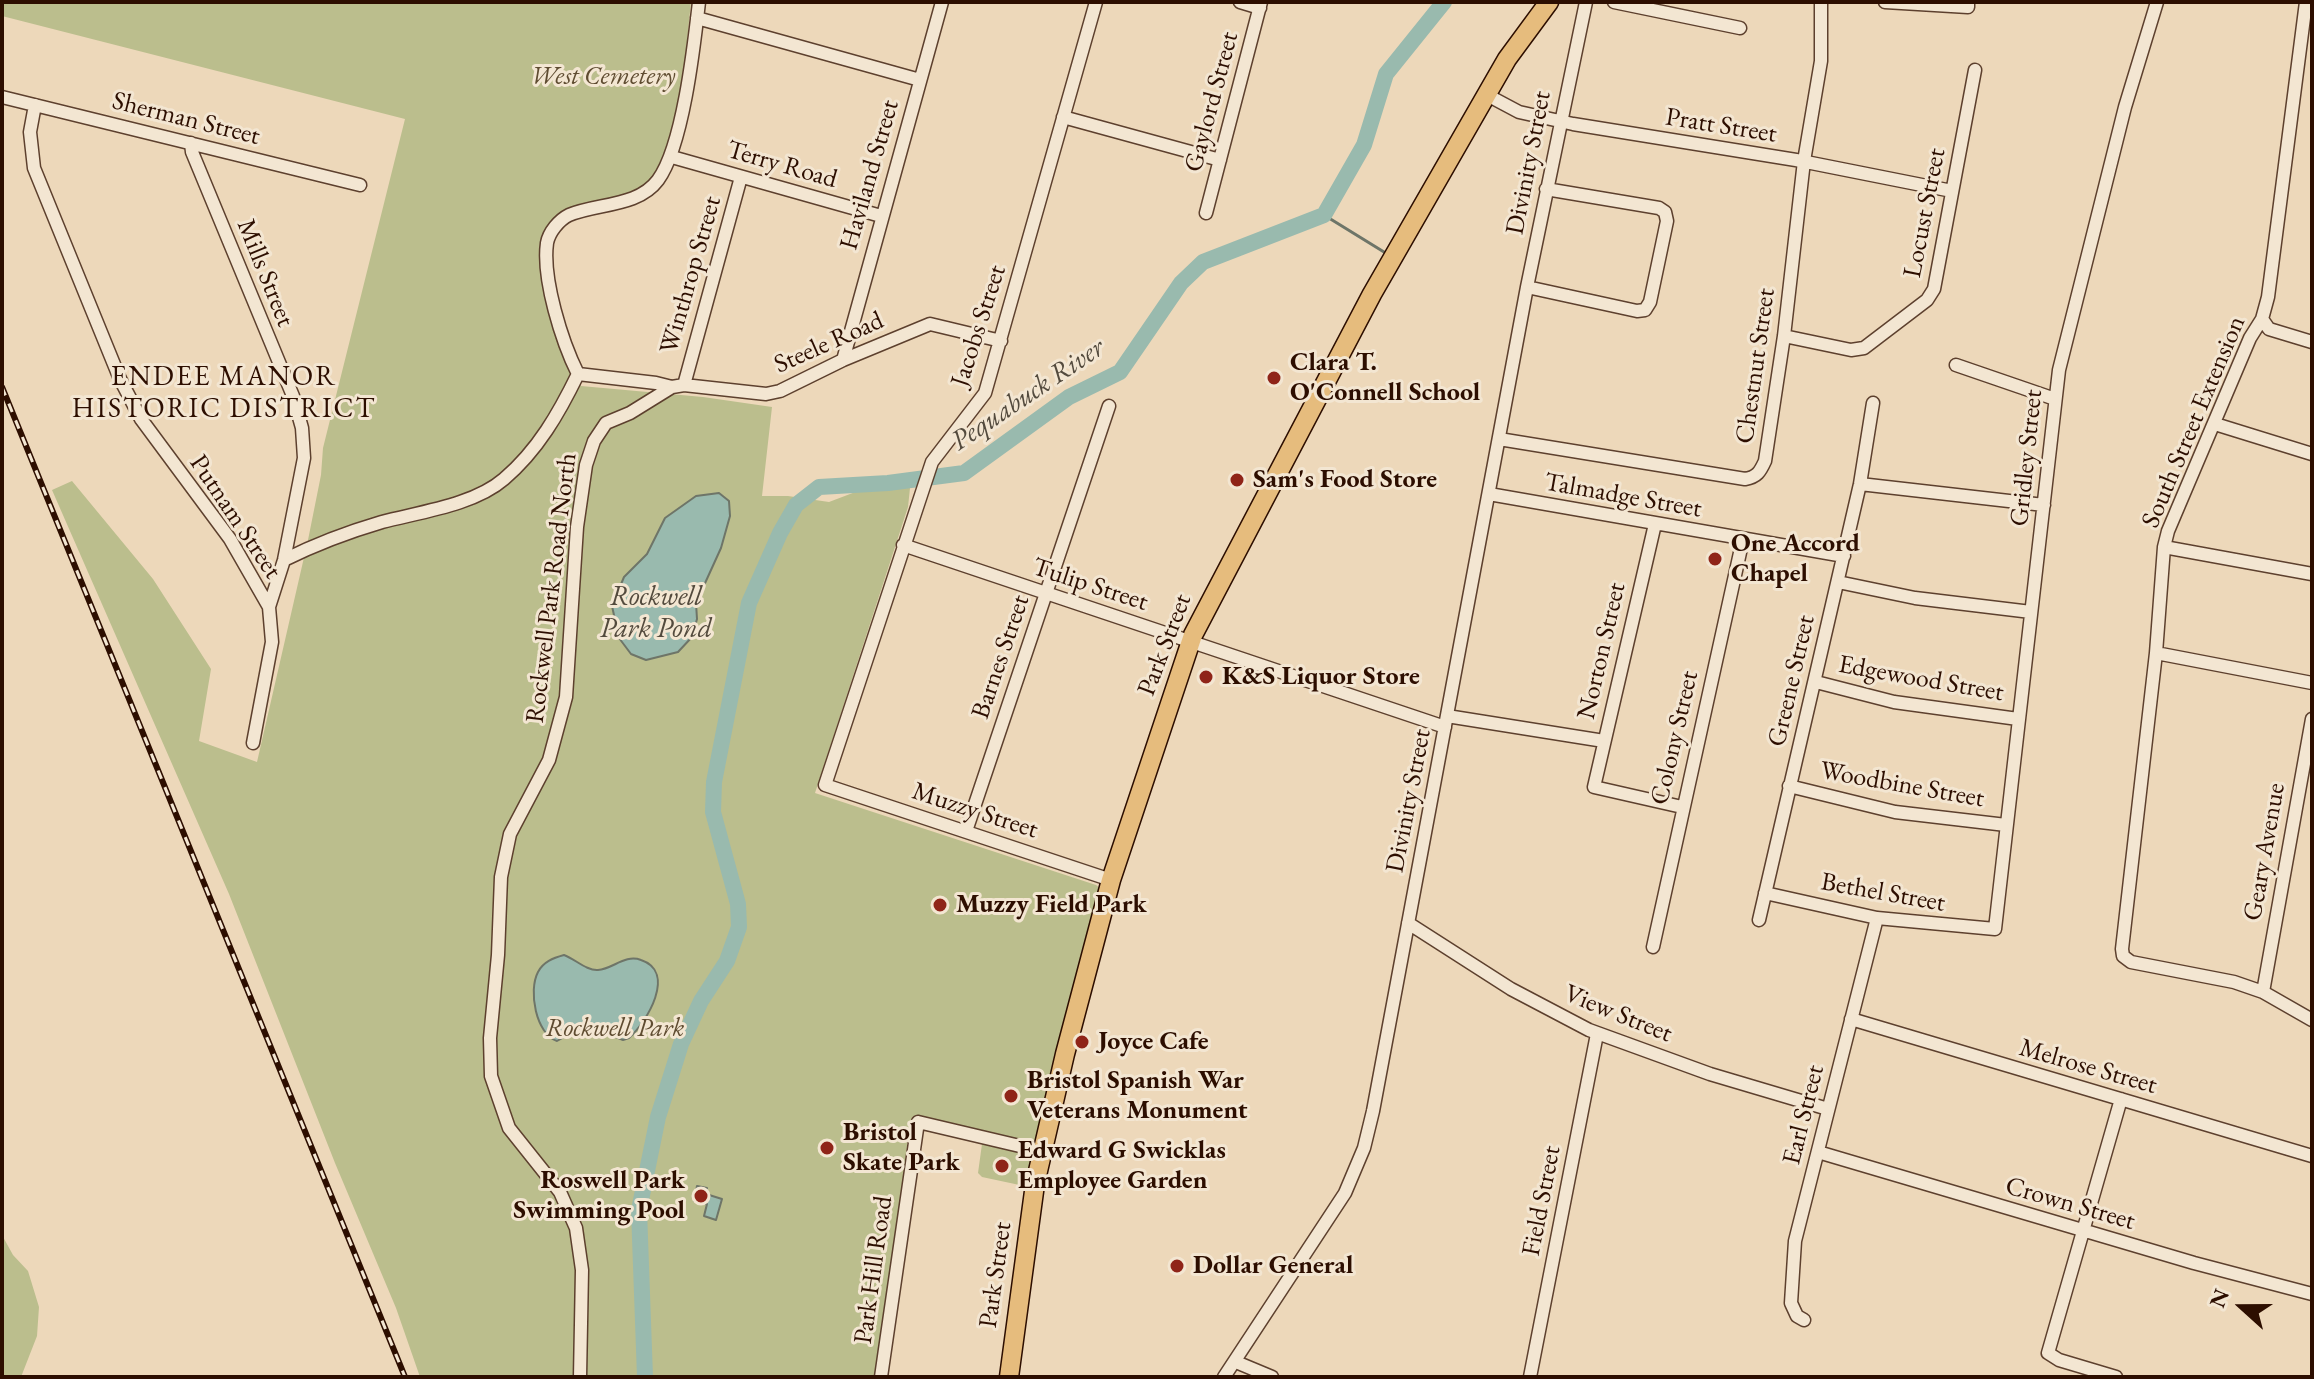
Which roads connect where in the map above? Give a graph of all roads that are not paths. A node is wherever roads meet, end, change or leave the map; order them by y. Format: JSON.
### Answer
{"nodes":[{"id":1,"x":699,"y":2,"type":"edge"},
{"id":2,"x":942,"y":2,"type":"edge"},
{"id":3,"x":1096,"y":2,"type":"edge"},
{"id":4,"x":1240,"y":2,"type":"edge"},
{"id":5,"x":1549,"y":2,"type":"edge"},
{"id":6,"x":1614,"y":2,"type":"edge"},
{"id":7,"x":1821,"y":2,"type":"edge"},
{"id":8,"x":1885,"y":2,"type":"edge"},
{"id":9,"x":1968,"y":2,"type":"edge"},
{"id":10,"x":2157,"y":2,"type":"edge"},
{"id":11,"x":2306,"y":2,"type":"edge"},
{"id":12,"x":1260,"y":5,"type":"edge"},
{"id":13,"x":1585,"y":5,"type":"edge"},
{"id":14,"x":697,"y":18,"type":"junction"},
{"id":15,"x":1740,"y":28,"type":"dead end"},
{"id":16,"x":1975,"y":70,"type":"dead end"},
{"id":17,"x":920,"y":80,"type":"junction"},
{"id":18,"x":1487,"y":95,"type":"junction"},
{"id":19,"x":2,"y":97,"type":"edge"},
{"id":20,"x":35,"y":105,"type":"junction"},
{"id":21,"x":1063,"y":117,"type":"junction"},
{"id":22,"x":1560,"y":121,"type":"junction"},
{"id":23,"x":191,"y":143,"type":"junction"},
{"id":24,"x":672,"y":157,"type":"junction"},
{"id":25,"x":1220,"y":160,"type":"junction"},
{"id":26,"x":1804,"y":161,"type":"junction"},
{"id":27,"x":741,"y":177,"type":"junction"},
{"id":28,"x":360,"y":185,"type":"dead end"},
{"id":29,"x":1546,"y":189,"type":"junction"},
{"id":30,"x":1952,"y":191,"type":"junction"},
{"id":31,"x":1206,"y":213,"type":"dead end"},
{"id":32,"x":881,"y":216,"type":"junction"},
{"id":33,"x":1527,"y":287,"type":"junction"},
{"id":34,"x":2262,"y":319,"type":"junction"},
{"id":35,"x":1784,"y":336,"type":"junction"},
{"id":36,"x":1001,"y":341,"type":"junction"},
{"id":37,"x":2312,"y":342,"type":"edge"},
{"id":38,"x":843,"y":360,"type":"junction"},
{"id":39,"x":1956,"y":365,"type":"dead end"},
{"id":40,"x":578,"y":374,"type":"junction"},
{"id":41,"x":678,"y":386,"type":"junction"},
{"id":42,"x":2055,"y":399,"type":"junction"},
{"id":43,"x":1873,"y":403,"type":"dead end"},
{"id":44,"x":1109,"y":406,"type":"dead end"},
{"id":45,"x":2215,"y":424,"type":"junction"},
{"id":46,"x":1499,"y":439,"type":"junction"},
{"id":47,"x":2312,"y":454,"type":"edge"},
{"id":48,"x":1860,"y":484,"type":"junction"},
{"id":49,"x":1489,"y":494,"type":"junction"},
{"id":50,"x":2044,"y":505,"type":"junction"},
{"id":51,"x":1655,"y":524,"type":"junction"},
{"id":52,"x":1743,"y":539,"type":"junction"},
{"id":53,"x":903,"y":545,"type":"junction"},
{"id":54,"x":2164,"y":547,"type":"junction"},
{"id":55,"x":1844,"y":556,"type":"junction"},
{"id":56,"x":284,"y":560,"type":"junction"},
{"id":57,"x":2312,"y":574,"type":"edge"},
{"id":58,"x":1838,"y":582,"type":"junction"},
{"id":59,"x":1045,"y":594,"type":"junction"},
{"id":60,"x":269,"y":607,"type":"junction"},
{"id":61,"x":2031,"y":612,"type":"junction"},
{"id":62,"x":1191,"y":641,"type":"junction"},
{"id":63,"x":2156,"y":653,"type":"junction"},
{"id":64,"x":1816,"y":682,"type":"junction"},
{"id":65,"x":2312,"y":683,"type":"edge"},
{"id":66,"x":2018,"y":719,"type":"junction"},
{"id":67,"x":2312,"y":719,"type":"edge"},
{"id":68,"x":1446,"y":721,"type":"junction"},
{"id":69,"x":1604,"y":741,"type":"junction"},
{"id":70,"x":253,"y":743,"type":"dead end"},
{"id":71,"x":825,"y":785,"type":"joint"},
{"id":72,"x":1789,"y":786,"type":"junction"},
{"id":73,"x":1682,"y":807,"type":"junction"},
{"id":74,"x":2006,"y":825,"type":"junction"},
{"id":75,"x":966,"y":831,"type":"junction"},
{"id":76,"x":1111,"y":880,"type":"junction"},
{"id":77,"x":1765,"y":893,"type":"junction"},
{"id":78,"x":1877,"y":918,"type":"junction"},
{"id":79,"x":1759,"y":920,"type":"dead end"},
{"id":80,"x":1408,"y":923,"type":"junction"},
{"id":81,"x":1995,"y":929,"type":"joint"},
{"id":82,"x":1653,"y":947,"type":"dead end"},
{"id":83,"x":2263,"y":992,"type":"junction"},
{"id":84,"x":1851,"y":1019,"type":"junction"},
{"id":85,"x":2312,"y":1020,"type":"edge"},
{"id":86,"x":1597,"y":1034,"type":"junction"},
{"id":87,"x":2121,"y":1099,"type":"junction"},
{"id":88,"x":1828,"y":1109,"type":"junction"},
{"id":89,"x":1041,"y":1151,"type":"junction"},
{"id":90,"x":1818,"y":1152,"type":"junction"},
{"id":91,"x":2312,"y":1156,"type":"edge"},
{"id":92,"x":2083,"y":1231,"type":"junction"},
{"id":93,"x":2312,"y":1294,"type":"edge"},
{"id":94,"x":1804,"y":1320,"type":"dead end"},
{"id":95,"x":1236,"y":1362,"type":"junction"},
{"id":96,"x":2069,"y":1371,"type":"edge"},
{"id":97,"x":580,"y":1377,"type":"edge"},
{"id":98,"x":881,"y":1377,"type":"edge"},
{"id":99,"x":1009,"y":1377,"type":"edge"},
{"id":100,"x":1224,"y":1377,"type":"edge"},
{"id":101,"x":1272,"y":1377,"type":"edge"},
{"id":102,"x":1530,"y":1377,"type":"edge"},
{"id":103,"x":2116,"y":1377,"type":"edge"}],
"edges":[{"from":1,"to":14,"type":"street"},
{"from":2,"to":17,"type":"street","name":"Haviland Street"},
{"from":3,"to":21,"type":"street","name":"Jacobs Street"},
{"from":4,"to":12,"type":"street"},
{"from":5,"to":18,"type":"highway","name":"Park Street"},
{"from":6,"to":15,"type":"street"},
{"from":7,"to":26,"type":"street","name":"Chestnut Street"},
{"from":8,"to":9,"type":"street"},
{"from":10,"to":42,"type":"street","name":"Gridley Street"},
{"from":11,"to":34,"type":"street","name":"South Street Extension"},
{"from":12,"to":25,"type":"street","name":"Gaylord Street"},
{"from":13,"to":22,"type":"street","name":"Divinity Street"},
{"from":14,"to":17,"type":"street"},
{"from":14,"to":24,"type":"street"},
{"from":16,"to":30,"type":"street","name":"Locust Street"},
{"from":17,"to":32,"type":"street","name":"Haviland Street"},
{"from":18,"to":22,"type":"street","name":"Pratt Street"},
{"from":18,"to":62,"type":"highway","name":"Park Street"},
{"from":19,"to":20,"type":"street","name":"Sherman Street"},
{"from":20,"to":23,"type":"street","name":"Sherman Street"},
{"from":20,"to":60,"type":"street","name":"Putnam Street"},
{"from":21,"to":25,"type":"street"},
{"from":21,"to":36,"type":"street","name":"Jacobs Street"},
{"from":22,"to":26,"type":"street","name":"Pratt Street"},
{"from":22,"to":29,"type":"street","name":"Divinity Street"},
{"from":23,"to":28,"type":"street","name":"Sherman Street"},
{"from":23,"to":56,"type":"street","name":"Mills Street"},
{"from":24,"to":27,"type":"street","name":"Terry Road"},
{"from":24,"to":40,"type":"street"},
{"from":25,"to":31,"type":"street","name":"Gaylord Street"},
{"from":26,"to":30,"type":"street","name":"Pratt Street"},
{"from":26,"to":35,"type":"street","name":"Chestnut Street"},
{"from":27,"to":32,"type":"street","name":"Terry Road"},
{"from":27,"to":41,"type":"street","name":"Winthrop Street"},
{"from":29,"to":33,"type":"street","name":"Divinity Street"},
{"from":29,"to":33,"type":"street"},
{"from":30,"to":35,"type":"street","name":"Locust Street"},
{"from":32,"to":38,"type":"street","name":"Haviland Street"},
{"from":33,"to":46,"type":"street","name":"Divinity Street"},
{"from":34,"to":37,"type":"street"},
{"from":34,"to":45,"type":"street","name":"South Street Extension"},
{"from":35,"to":46,"type":"street","name":"Chestnut Street"},
{"from":36,"to":38,"type":"street","name":"Steele Road"},
{"from":36,"to":53,"type":"street","name":"Jacobs Street"},
{"from":38,"to":41,"type":"street","name":"Steele Road"},
{"from":39,"to":42,"type":"street"},
{"from":40,"to":41,"type":"street","name":"Steele Road"},
{"from":40,"to":56,"type":"street"},
{"from":41,"to":97,"type":"street","name":"Rockwell Park Road North"},
{"from":42,"to":50,"type":"street","name":"Gridley Street"},
{"from":43,"to":48,"type":"street","name":"Greene Street"},
{"from":44,"to":59,"type":"street","name":"Barnes Street"},
{"from":45,"to":47,"type":"street"},
{"from":45,"to":54,"type":"street","name":"South Street Extension"},
{"from":46,"to":49,"type":"street","name":"Divinity Street"},
{"from":48,"to":50,"type":"street"},
{"from":48,"to":55,"type":"street","name":"Greene Street"},
{"from":49,"to":51,"type":"street","name":"Talmadge Street"},
{"from":49,"to":68,"type":"street","name":"Divinity Street"},
{"from":50,"to":61,"type":"street","name":"Gridley Street"},
{"from":51,"to":52,"type":"street","name":"Talmadge Street"},
{"from":51,"to":69,"type":"street","name":"Norton Street"},
{"from":52,"to":55,"type":"street","name":"Talmadge Street"},
{"from":52,"to":73,"type":"street","name":"Colony Street"},
{"from":53,"to":59,"type":"street","name":"Tulip Street"},
{"from":53,"to":71,"type":"street","name":"Jacobs Street"},
{"from":54,"to":57,"type":"street"},
{"from":54,"to":63,"type":"street","name":"South Street Extension"},
{"from":55,"to":58,"type":"street","name":"Greene Street"},
{"from":56,"to":60,"type":"street","name":"Mills Street"},
{"from":58,"to":61,"type":"street"},
{"from":58,"to":64,"type":"street","name":"Greene Street"},
{"from":59,"to":62,"type":"street","name":"Tulip Street"},
{"from":59,"to":75,"type":"street","name":"Barnes Street"},
{"from":60,"to":70,"type":"street","name":"Putnam Street"},
{"from":61,"to":66,"type":"street","name":"Gridley Street"},
{"from":62,"to":68,"type":"street","name":"Tulip Street"},
{"from":62,"to":76,"type":"highway","name":"Park Street"},
{"from":63,"to":65,"type":"street"},
{"from":63,"to":83,"type":"street","name":"South Street Extension"},
{"from":64,"to":66,"type":"street","name":"Edgewood Street"},
{"from":64,"to":72,"type":"street","name":"Greene Street"},
{"from":66,"to":74,"type":"street","name":"Gridley Street"},
{"from":67,"to":83,"type":"street","name":"Geary Avenue"},
{"from":68,"to":69,"type":"street","name":"Tulip Street"},
{"from":68,"to":80,"type":"street","name":"Divinity Street"},
{"from":69,"to":73,"type":"street","name":"Norton Street"},
{"from":71,"to":75,"type":"street","name":"Muzzy Street"},
{"from":72,"to":74,"type":"street","name":"Woodbine Street"},
{"from":72,"to":77,"type":"street","name":"Greene Street"},
{"from":73,"to":82,"type":"street","name":"Colony Street"},
{"from":74,"to":81,"type":"street","name":"Gridley Street"},
{"from":75,"to":76,"type":"street","name":"Muzzy Street"},
{"from":76,"to":89,"type":"highway","name":"Park Street"},
{"from":77,"to":78,"type":"street","name":"Bethel Street"},
{"from":77,"to":79,"type":"street","name":"Greene Street"},
{"from":78,"to":81,"type":"street","name":"Bethel Street"},
{"from":78,"to":84,"type":"street","name":"Earl Street"},
{"from":80,"to":86,"type":"street","name":"View Street"},
{"from":80,"to":95,"type":"street","name":"Divinity Street"},
{"from":83,"to":85,"type":"street"},
{"from":84,"to":87,"type":"street","name":"Melrose Street"},
{"from":84,"to":88,"type":"street","name":"Earl Street"},
{"from":86,"to":88,"type":"street","name":"View Street"},
{"from":86,"to":102,"type":"street","name":"Field Street"},
{"from":87,"to":91,"type":"street","name":"Melrose Street"},
{"from":87,"to":92,"type":"street"},
{"from":88,"to":90,"type":"street","name":"Earl Street"},
{"from":89,"to":98,"type":"street","name":"Park Hill Road"},
{"from":89,"to":99,"type":"highway","name":"Park Street"},
{"from":90,"to":92,"type":"street","name":"Crown Street"},
{"from":90,"to":94,"type":"street","name":"Earl Street"},
{"from":92,"to":93,"type":"street","name":"Crown Street"},
{"from":92,"to":96,"type":"street"},
{"from":95,"to":100,"type":"street","name":"Divinity Street"},
{"from":95,"to":101,"type":"street"},
{"from":96,"to":103,"type":"street"}]}
